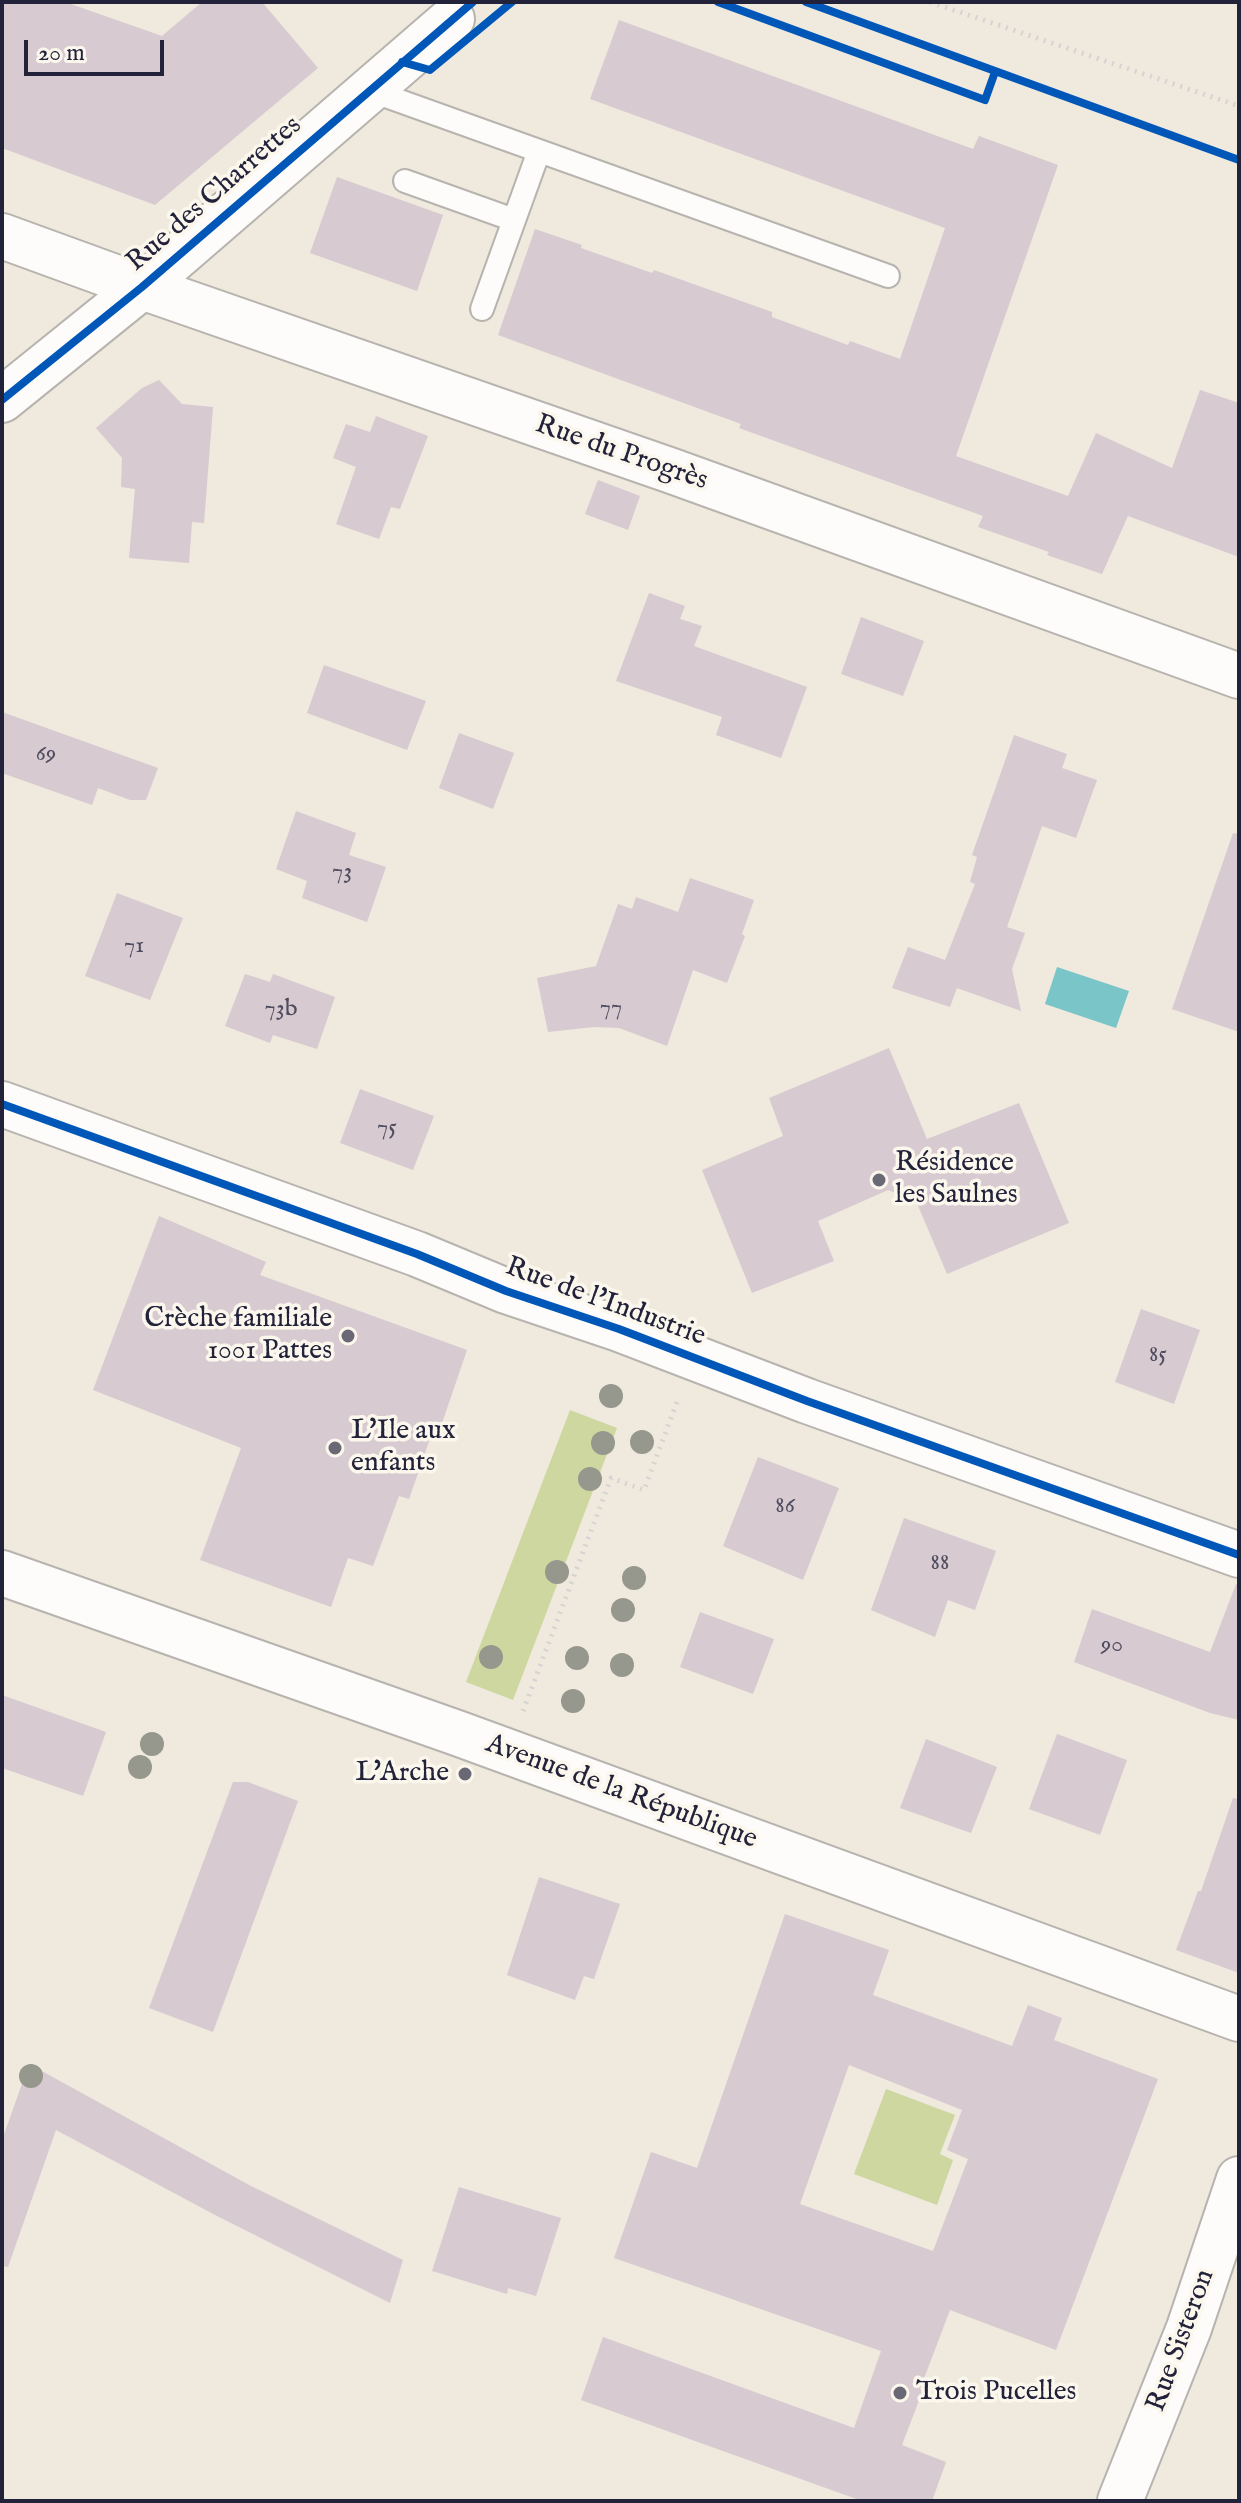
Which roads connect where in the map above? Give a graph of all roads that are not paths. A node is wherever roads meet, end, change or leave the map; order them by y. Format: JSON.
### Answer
{"nodes":[{"id":1,"x":452,"y":19,"type":"dead end"},
{"id":2,"x":369,"y":90,"type":"junction"},
{"id":3,"x":539,"y":151,"type":"junction"},
{"id":4,"x":405,"y":181,"type":"dead end"},
{"id":5,"x":514,"y":220,"type":"junction"},
{"id":6,"x":2,"y":236,"type":"edge"},
{"id":7,"x":888,"y":276,"type":"dead end"},
{"id":8,"x":142,"y":287,"type":"junction"},
{"id":9,"x":482,"y":309,"type":"dead end"},
{"id":10,"x":2,"y":400,"type":"edge"},
{"id":11,"x":1239,"y":676,"type":"edge"},
{"id":12,"x":2,"y":1104,"type":"edge"},
{"id":13,"x":1239,"y":1555,"type":"edge"},
{"id":14,"x":2,"y":1573,"type":"edge"},
{"id":15,"x":1239,"y":2019,"type":"edge"},
{"id":16,"x":1239,"y":2179,"type":"edge"},
{"id":17,"x":1120,"y":2501,"type":"edge"}],
"edges":[{"from":1,"to":2,"type":"street","name":"Rue des Charrettes"},
{"from":2,"to":3,"type":"lane"},
{"from":2,"to":8,"type":"street","name":"Rue des Charrettes"},
{"from":3,"to":5,"type":"lane"},
{"from":3,"to":7,"type":"lane"},
{"from":4,"to":5,"type":"lane"},
{"from":5,"to":9,"type":"lane"},
{"from":6,"to":8,"type":"street","name":"Rue du Progrès"},
{"from":8,"to":10,"type":"street","name":"Rue des Charrettes"},
{"from":8,"to":11,"type":"street","name":"Rue du Progrès"},
{"from":12,"to":13,"type":"street","name":"Rue de l'Industrie"},
{"from":14,"to":15,"type":"street","name":"Avenue de la République"},
{"from":16,"to":17,"type":"street","name":"Rue Sisteron"}]}
